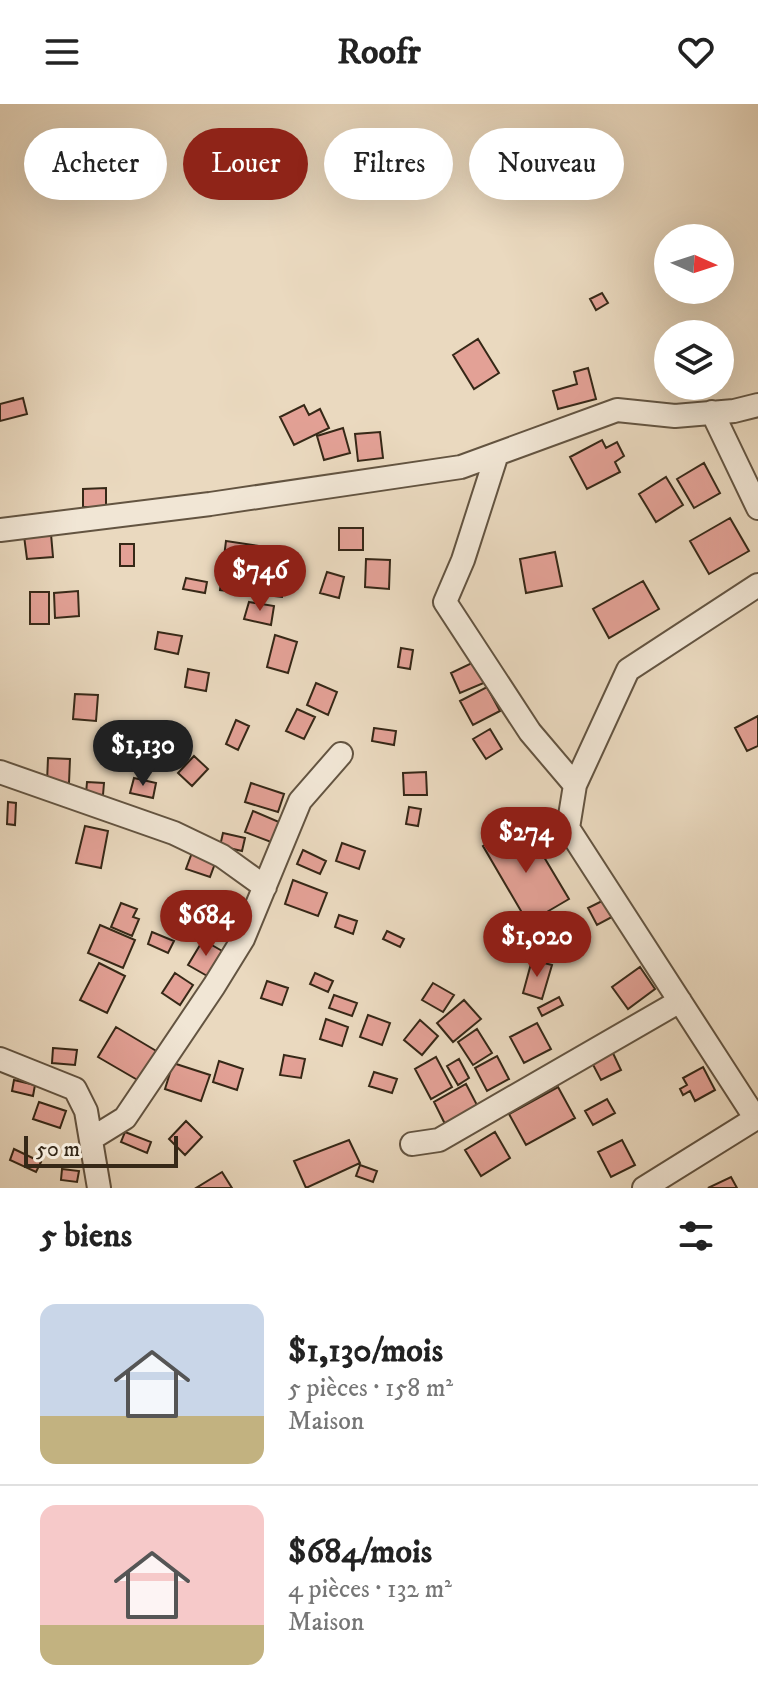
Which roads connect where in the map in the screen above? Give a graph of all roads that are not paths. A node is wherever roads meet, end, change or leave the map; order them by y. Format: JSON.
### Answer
{"nodes":[{"id":1,"x":758,"y":405,"type":"edge"},
{"id":2,"x":712,"y":412,"type":"junction"},
{"id":3,"x":497,"y":454,"type":"junction"},
{"id":4,"x":758,"y":508,"type":"edge"},
{"id":5,"x":0,"y":530,"type":"edge"},
{"id":6,"x":758,"y":585,"type":"edge"},
{"id":7,"x":341,"y":754,"type":"dead end"},
{"id":8,"x":0,"y":772,"type":"edge"},
{"id":9,"x":575,"y":785,"type":"junction"},
{"id":10,"x":265,"y":887,"type":"junction"},
{"id":11,"x":680,"y":1001,"type":"junction"},
{"id":12,"x":0,"y":1059,"type":"edge"},
{"id":13,"x":757,"y":1118,"type":"edge"},
{"id":14,"x":91,"y":1139,"type":"junction"},
{"id":15,"x":412,"y":1144,"type":"dead end"},
{"id":16,"x":99,"y":1188,"type":"edge"},
{"id":17,"x":644,"y":1188,"type":"edge"}],
"edges":[{"from":1,"to":2,"type":"street"},
{"from":2,"to":3,"type":"street"},
{"from":2,"to":4,"type":"street"},
{"from":3,"to":5,"type":"street"},
{"from":3,"to":9,"type":"street"},
{"from":6,"to":9,"type":"street"},
{"from":7,"to":10,"type":"street"},
{"from":8,"to":10,"type":"street"},
{"from":9,"to":11,"type":"street"},
{"from":10,"to":14,"type":"street"},
{"from":11,"to":13,"type":"street"},
{"from":11,"to":15,"type":"street"},
{"from":12,"to":14,"type":"street"},
{"from":13,"to":17,"type":"street"},
{"from":14,"to":16,"type":"street"}]}
